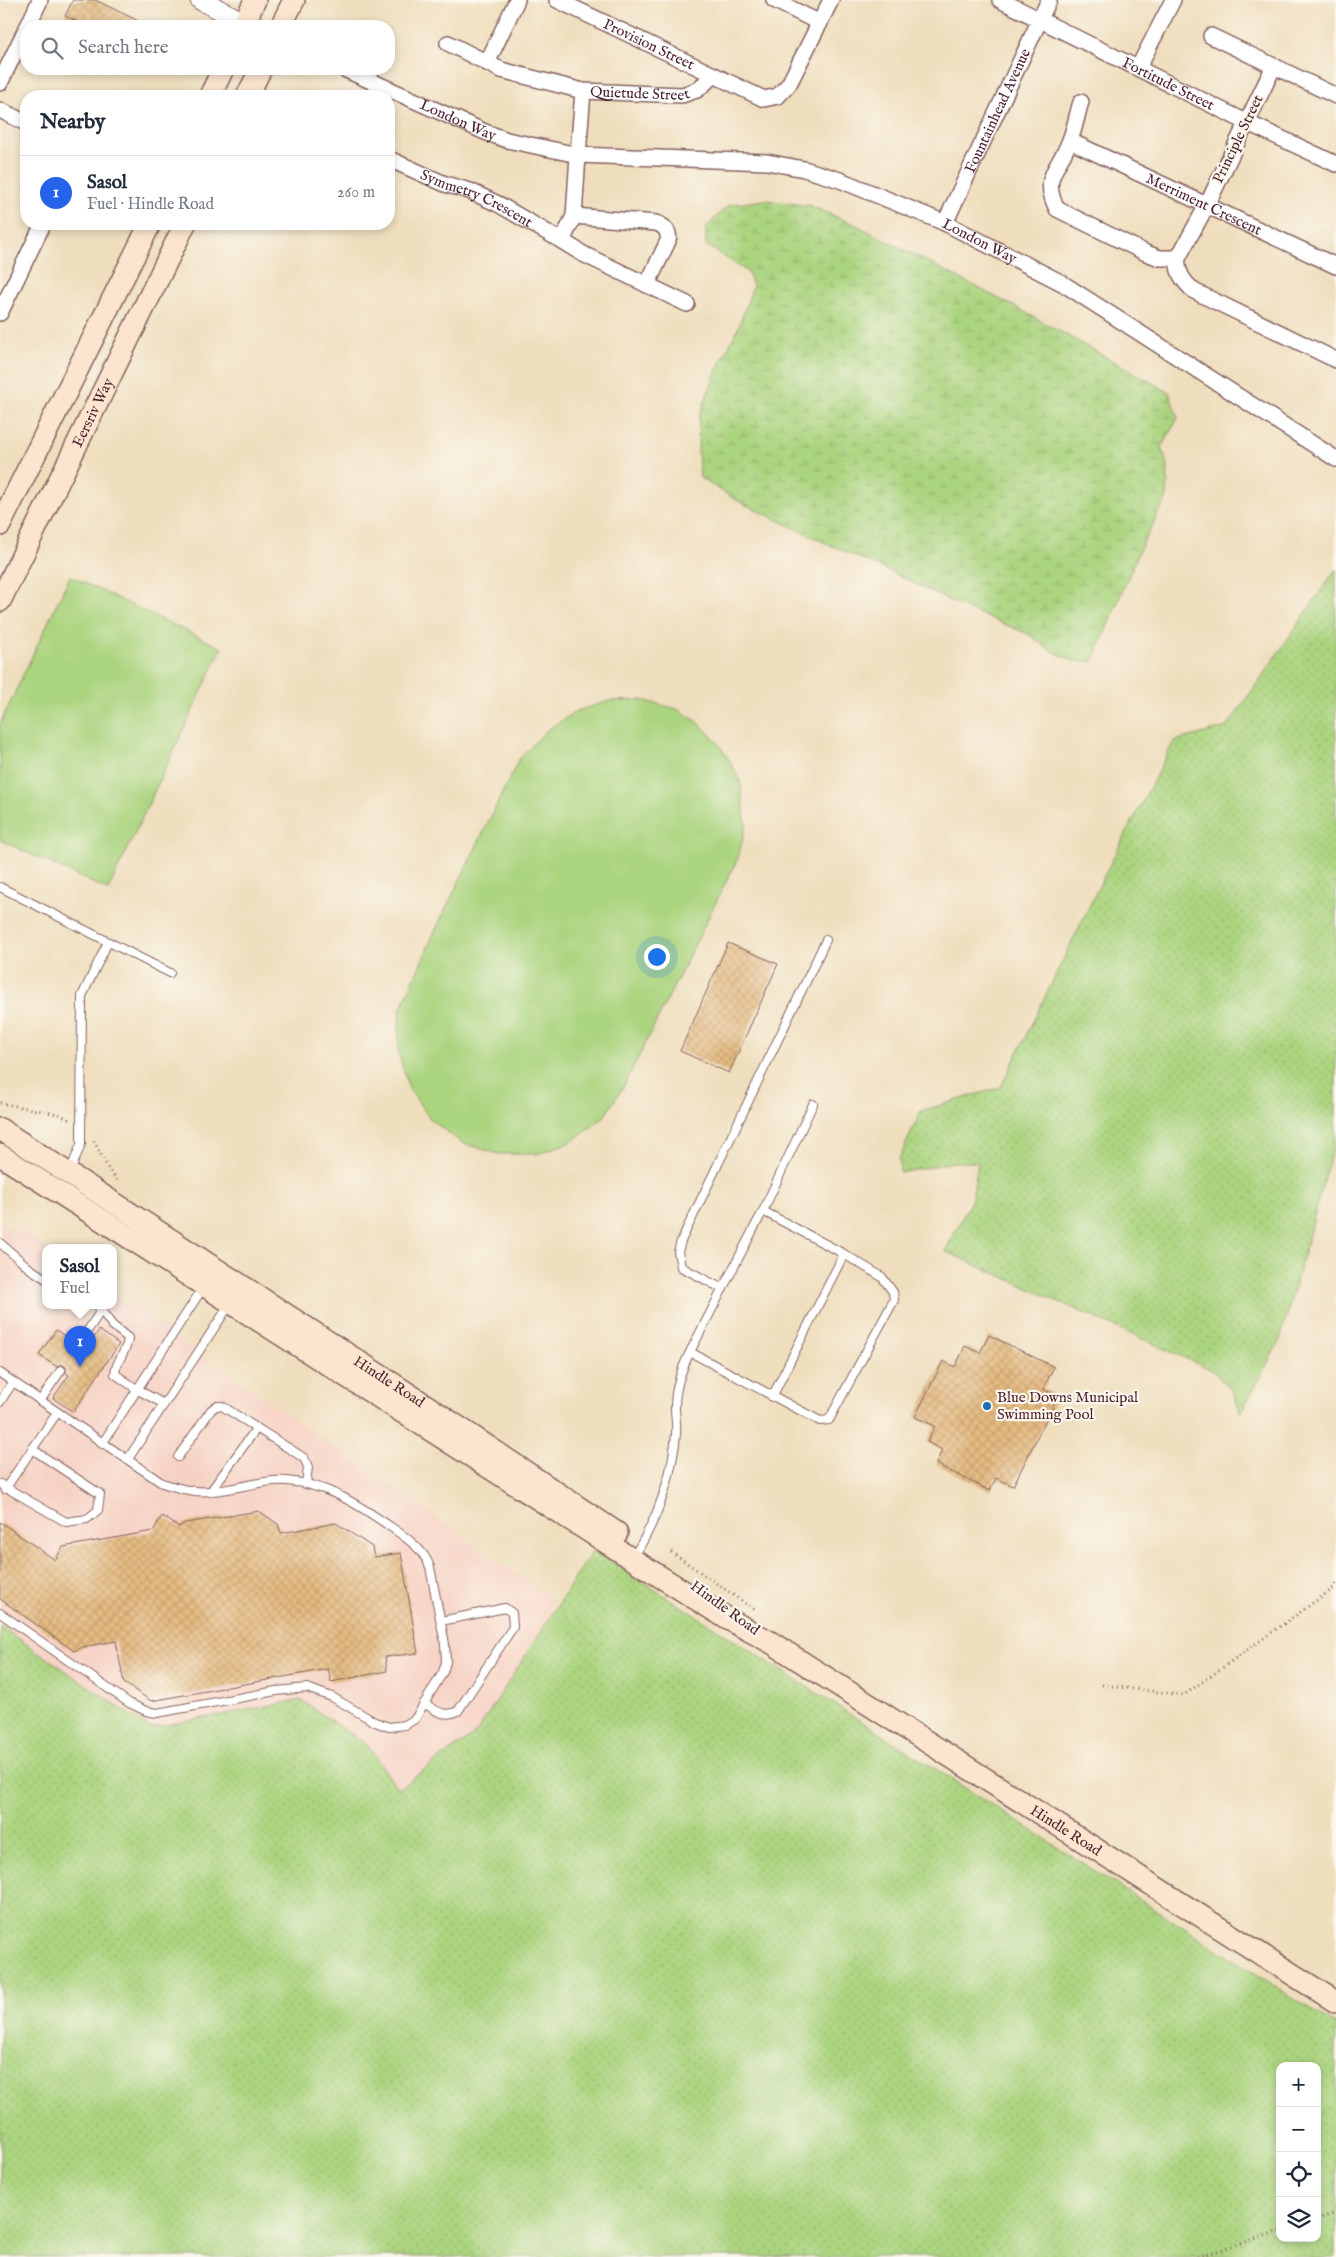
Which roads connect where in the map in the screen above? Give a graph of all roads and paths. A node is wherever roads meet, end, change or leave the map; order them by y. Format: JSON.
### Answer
{"nodes":[{"id":1,"x":40,"y":0,"type":"edge"},
{"id":2,"x":200,"y":0,"type":"edge"},
{"id":3,"x":255,"y":0,"type":"edge"},
{"id":4,"x":294,"y":0,"type":"edge"},
{"id":5,"x":517,"y":0,"type":"edge"},
{"id":6,"x":557,"y":0,"type":"edge"},
{"id":7,"x":774,"y":0,"type":"edge"},
{"id":8,"x":831,"y":0,"type":"edge"},
{"id":9,"x":1000,"y":0,"type":"edge"},
{"id":10,"x":1049,"y":0,"type":"edge"},
{"id":11,"x":1173,"y":0,"type":"edge"},
{"id":12,"x":31,"y":20,"type":"edge"},
{"id":13,"x":237,"y":20,"type":"edge"},
{"id":14,"x":248,"y":20,"type":"edge"},
{"id":15,"x":284,"y":20,"type":"edge"},
{"id":16,"x":1039,"y":20,"type":"junction"},
{"id":17,"x":820,"y":22,"type":"junction"},
{"id":18,"x":1211,"y":36,"type":"dead end"},
{"id":19,"x":20,"y":42,"type":"edge"},
{"id":20,"x":448,"y":43,"type":"dead end"},
{"id":21,"x":487,"y":63,"type":"junction"},
{"id":22,"x":1274,"y":66,"type":"junction"},
{"id":23,"x":1138,"y":68,"type":"junction"},
{"id":24,"x":220,"y":75,"type":"edge"},
{"id":25,"x":258,"y":75,"type":"edge"},
{"id":26,"x":357,"y":75,"type":"edge"},
{"id":27,"x":714,"y":75,"type":"junction"},
{"id":28,"x":0,"y":83,"type":"edge"},
{"id":29,"x":213,"y":90,"type":"edge"},
{"id":30,"x":250,"y":90,"type":"edge"},
{"id":31,"x":391,"y":90,"type":"edge"},
{"id":32,"x":583,"y":91,"type":"junction"},
{"id":33,"x":395,"y":92,"type":"edge"},
{"id":34,"x":1336,"y":96,"type":"edge"},
{"id":35,"x":1081,"y":102,"type":"dead end"},
{"id":36,"x":0,"y":110,"type":"edge"},
{"id":37,"x":20,"y":120,"type":"edge"},
{"id":38,"x":1246,"y":122,"type":"junction"},
{"id":39,"x":1070,"y":141,"type":"junction"},
{"id":40,"x":578,"y":155,"type":"junction"},
{"id":41,"x":395,"y":162,"type":"edge"},
{"id":42,"x":1336,"y":164,"type":"edge"},
{"id":43,"x":1207,"y":205,"type":"junction"},
{"id":44,"x":574,"y":216,"type":"junction"},
{"id":45,"x":945,"y":222,"type":"junction"},
{"id":46,"x":40,"y":230,"type":"edge"},
{"id":47,"x":147,"y":230,"type":"edge"},
{"id":48,"x":182,"y":230,"type":"edge"},
{"id":49,"x":562,"y":241,"type":"junction"},
{"id":50,"x":1178,"y":262,"type":"junction"},
{"id":51,"x":1336,"y":266,"type":"edge"},
{"id":52,"x":647,"y":285,"type":"junction"},
{"id":53,"x":687,"y":304,"type":"dead end"},
{"id":54,"x":0,"y":313,"type":"edge"},
{"id":55,"x":1336,"y":360,"type":"edge"},
{"id":56,"x":1336,"y":459,"type":"edge"},
{"id":57,"x":0,"y":525,"type":"edge"},
{"id":58,"x":0,"y":601,"type":"edge"},
{"id":59,"x":0,"y":886,"type":"edge"},
{"id":60,"x":826,"y":940,"type":"dead end"},
{"id":61,"x":108,"y":942,"type":"junction"},
{"id":62,"x":170,"y":973,"type":"dead end"},
{"id":63,"x":813,"y":1104,"type":"dead end"},
{"id":64,"x":0,"y":1129,"type":"edge"},
{"id":65,"x":0,"y":1155,"type":"edge"},
{"id":66,"x":70,"y":1173,"type":"junction"},
{"id":67,"x":763,"y":1211,"type":"junction"},
{"id":68,"x":0,"y":1243,"type":"edge"},
{"id":69,"x":844,"y":1254,"type":"junction"},
{"id":70,"x":42,"y":1276,"type":"edge"},
{"id":71,"x":209,"y":1277,"type":"junction"},
{"id":72,"x":723,"y":1289,"type":"junction"},
{"id":73,"x":236,"y":1294,"type":"junction"},
{"id":74,"x":99,"y":1309,"type":"edge"},
{"id":75,"x":101,"y":1309,"type":"edge"},
{"id":76,"x":78,"y":1345,"type":"dead end"},
{"id":77,"x":690,"y":1352,"type":"junction"},
{"id":78,"x":61,"y":1370,"type":"dead end"},
{"id":79,"x":0,"y":1373,"type":"edge"},
{"id":80,"x":13,"y":1382,"type":"junction"},
{"id":81,"x":138,"y":1390,"type":"junction"},
{"id":82,"x":772,"y":1397,"type":"junction"},
{"id":83,"x":40,"y":1401,"type":"junction"},
{"id":84,"x":0,"y":1402,"type":"edge"},
{"id":85,"x":164,"y":1404,"type":"junction"},
{"id":86,"x":57,"y":1412,"type":"junction"},
{"id":87,"x":256,"y":1429,"type":"junction"},
{"id":88,"x":102,"y":1444,"type":"junction"},
{"id":89,"x":32,"y":1449,"type":"junction"},
{"id":90,"x":178,"y":1457,"type":"dead end"},
{"id":91,"x":128,"y":1460,"type":"junction"},
{"id":92,"x":306,"y":1484,"type":"junction"},
{"id":93,"x":2,"y":1486,"type":"edge"},
{"id":94,"x":210,"y":1492,"type":"junction"},
{"id":95,"x":636,"y":1553,"type":"junction"},
{"id":96,"x":1336,"y":1583,"type":"edge"},
{"id":97,"x":0,"y":1613,"type":"edge"},
{"id":98,"x":441,"y":1621,"type":"junction"},
{"id":99,"x":1102,"y":1686,"type":"dead end"},
{"id":100,"x":424,"y":1703,"type":"junction"},
{"id":101,"x":1336,"y":2002,"type":"edge"},
{"id":102,"x":1336,"y":2213,"type":"edge"},
{"id":103,"x":1321,"y":2218,"type":"edge"},
{"id":104,"x":1276,"y":2232,"type":"edge"},
{"id":105,"x":1198,"y":2257,"type":"edge"}],
"edges":[{"from":1,"to":12,"type":"street"},
{"from":2,"to":13,"type":"street"},
{"from":3,"to":14,"type":"main road"},
{"from":4,"to":15,"type":"main road"},
{"from":5,"to":21,"type":"street"},
{"from":6,"to":27,"type":"street","name":"Provision Street"},
{"from":7,"to":17,"type":"street"},
{"from":8,"to":17,"type":"street"},
{"from":9,"to":16,"type":"street","name":"Fortitude Street"},
{"from":10,"to":16,"type":"street","name":"Fountainhead Avenue"},
{"from":11,"to":23,"type":"street"},
{"from":16,"to":23,"type":"street","name":"Fortitude Street"},
{"from":16,"to":45,"type":"street","name":"Fountainhead Avenue"},
{"from":17,"to":27,"type":"street"},
{"from":18,"to":22,"type":"street"},
{"from":19,"to":28,"type":"street"},
{"from":20,"to":21,"type":"street","name":"Quietude Street"},
{"from":21,"to":32,"type":"street","name":"Quietude Street"},
{"from":22,"to":34,"type":"street"},
{"from":22,"to":38,"type":"street","name":"Principle Street"},
{"from":23,"to":38,"type":"street","name":"Fortitude Street"},
{"from":24,"to":29,"type":"main road"},
{"from":25,"to":30,"type":"main road"},
{"from":26,"to":31,"type":"street","name":"London Way"},
{"from":27,"to":32,"type":"street","name":"Quietude Street"},
{"from":32,"to":40,"type":"street"},
{"from":33,"to":40,"type":"street","name":"London Way"},
{"from":35,"to":39,"type":"street"},
{"from":36,"to":37,"type":"street"},
{"from":38,"to":42,"type":"street","name":"Fortitude Street"},
{"from":38,"to":43,"type":"street","name":"Principle Street"},
{"from":39,"to":43,"type":"street","name":"Merriment Crescent"},
{"from":39,"to":50,"type":"street"},
{"from":40,"to":44,"type":"street"},
{"from":40,"to":45,"type":"street","name":"London Way"},
{"from":41,"to":49,"type":"street","name":"Symmetry Crescent"},
{"from":43,"to":50,"type":"street","name":"Principle Street"},
{"from":43,"to":51,"type":"street","name":"Merriment Crescent"},
{"from":44,"to":49,"type":"street"},
{"from":44,"to":52,"type":"street"},
{"from":45,"to":56,"type":"street","name":"London Way"},
{"from":46,"to":54,"type":"street"},
{"from":47,"to":57,"type":"main road"},
{"from":48,"to":58,"type":"main road","name":"Eersriv Way"},
{"from":49,"to":52,"type":"street","name":"Symmetry Crescent"},
{"from":50,"to":55,"type":"street"},
{"from":52,"to":53,"type":"street","name":"Symmetry Crescent"},
{"from":59,"to":61,"type":"lane"},
{"from":60,"to":72,"type":"lane"},
{"from":61,"to":62,"type":"lane"},
{"from":61,"to":66,"type":"lane"},
{"from":63,"to":67,"type":"lane"},
{"from":64,"to":66,"type":"main road","name":"Hindle Road"},
{"from":65,"to":71,"type":"main road","name":"Hindle Road"},
{"from":66,"to":71,"type":"main road","name":"Hindle Road"},
{"from":67,"to":69,"type":"lane"},
{"from":67,"to":72,"type":"lane"},
{"from":68,"to":70,"type":"lane"},
{"from":69,"to":82,"type":"lane"},
{"from":69,"to":82,"type":"lane"},
{"from":71,"to":73,"type":"main road","name":"Hindle Road"},
{"from":71,"to":81,"type":"lane"},
{"from":72,"to":77,"type":"lane"},
{"from":73,"to":85,"type":"lane"},
{"from":73,"to":95,"type":"main road","name":"Hindle Road"},
{"from":74,"to":76,"type":"lane"},
{"from":75,"to":81,"type":"lane"},
{"from":77,"to":82,"type":"lane"},
{"from":77,"to":95,"type":"lane"},
{"from":78,"to":83,"type":"lane"},
{"from":79,"to":80,"type":"lane"},
{"from":80,"to":83,"type":"lane"},
{"from":80,"to":84,"type":"lane"},
{"from":81,"to":85,"type":"lane"},
{"from":81,"to":88,"type":"lane"},
{"from":83,"to":86,"type":"lane"},
{"from":85,"to":91,"type":"lane"},
{"from":86,"to":88,"type":"lane"},
{"from":86,"to":89,"type":"lane"},
{"from":87,"to":90,"type":"lane"},
{"from":87,"to":92,"type":"lane"},
{"from":87,"to":94,"type":"lane"},
{"from":88,"to":91,"type":"lane"},
{"from":89,"to":93,"type":"lane"},
{"from":89,"to":93,"type":"lane"},
{"from":91,"to":94,"type":"lane"},
{"from":92,"to":94,"type":"lane"},
{"from":92,"to":98,"type":"lane"},
{"from":95,"to":101,"type":"main road","name":"Hindle Road"},
{"from":96,"to":99,"type":"path"},
{"from":97,"to":100,"type":"lane"},
{"from":98,"to":100,"type":"lane"},
{"from":98,"to":100,"type":"lane"},
{"from":102,"to":103,"type":"path"},
{"from":104,"to":105,"type":"path"}]}
